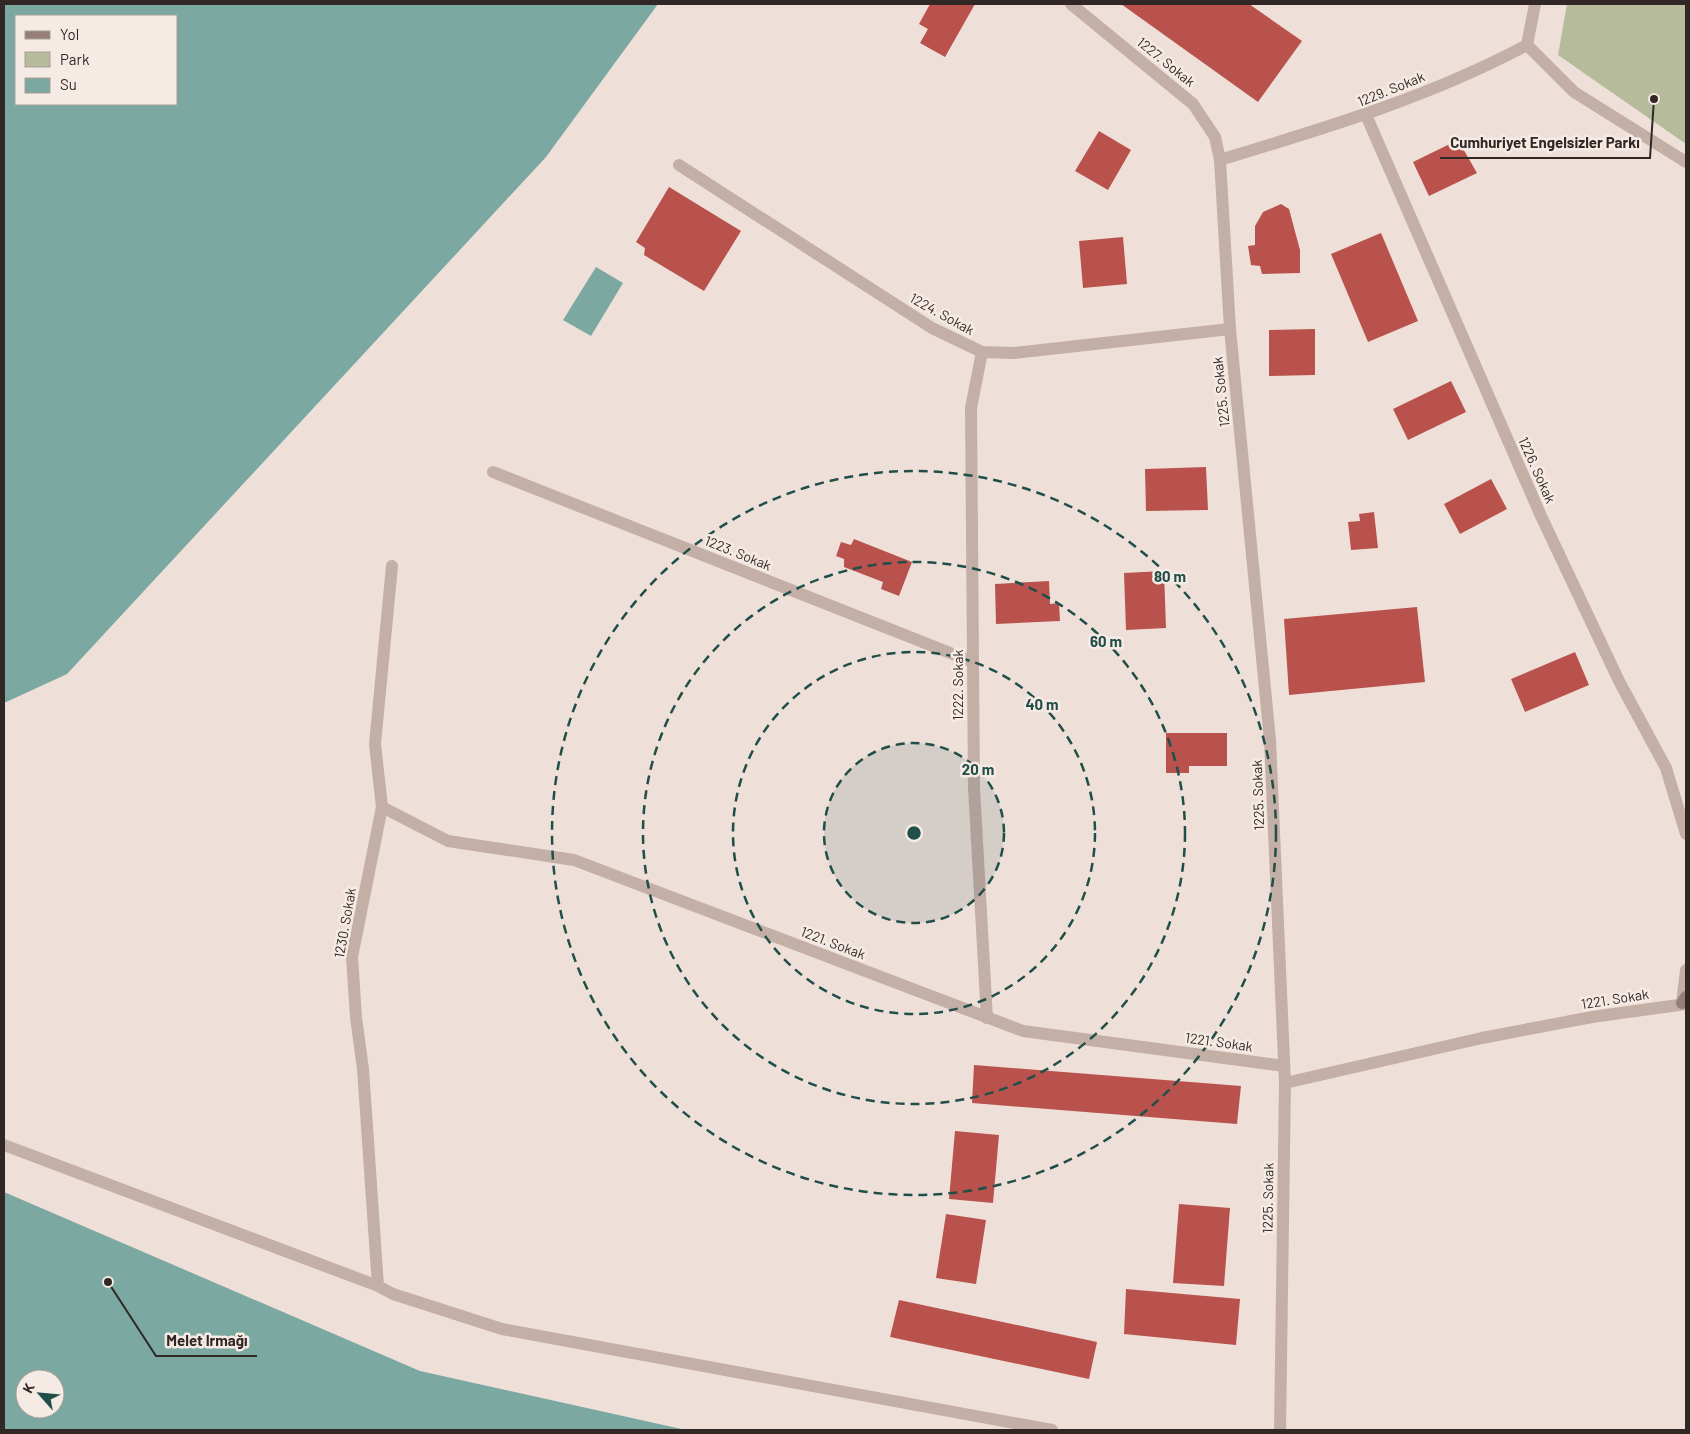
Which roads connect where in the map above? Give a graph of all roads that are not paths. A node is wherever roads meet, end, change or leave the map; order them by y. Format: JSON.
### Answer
{"nodes":[{"id":1,"x":1071,"y":4,"type":"edge"},
{"id":2,"x":1535,"y":4,"type":"edge"},
{"id":3,"x":1528,"y":45,"type":"junction"},
{"id":4,"x":1366,"y":115,"type":"junction"},
{"id":5,"x":1220,"y":160,"type":"junction"},
{"id":6,"x":1686,"y":162,"type":"edge"},
{"id":7,"x":679,"y":165,"type":"dead end"},
{"id":8,"x":1230,"y":329,"type":"junction"},
{"id":9,"x":982,"y":352,"type":"junction"},
{"id":10,"x":493,"y":472,"type":"dead end"},
{"id":11,"x":392,"y":566,"type":"dead end"},
{"id":12,"x":973,"y":662,"type":"junction"},
{"id":13,"x":382,"y":807,"type":"junction"},
{"id":14,"x":1686,"y":834,"type":"edge"},
{"id":15,"x":1686,"y":970,"type":"edge"},
{"id":16,"x":1685,"y":1001,"type":"edge"},
{"id":17,"x":987,"y":1018,"type":"junction"},
{"id":18,"x":1284,"y":1066,"type":"junction"},
{"id":19,"x":1285,"y":1083,"type":"junction"},
{"id":20,"x":4,"y":1145,"type":"edge"},
{"id":21,"x":378,"y":1286,"type":"junction"},
{"id":22,"x":1052,"y":1430,"type":"edge"},
{"id":23,"x":1280,"y":1430,"type":"edge"}],
"edges":[{"from":1,"to":5,"type":"street","name":"1227. Sokak"},
{"from":2,"to":3,"type":"street"},
{"from":3,"to":4,"type":"street","name":"1229. Sokak"},
{"from":3,"to":6,"type":"street"},
{"from":4,"to":5,"type":"street","name":"1229. Sokak"},
{"from":4,"to":14,"type":"street","name":"1226. Sokak"},
{"from":5,"to":8,"type":"street","name":"1225. Sokak"},
{"from":7,"to":9,"type":"street","name":"1224. Sokak"},
{"from":8,"to":9,"type":"street","name":"1224. Sokak"},
{"from":8,"to":18,"type":"street","name":"1225. Sokak"},
{"from":9,"to":12,"type":"street","name":"1222. Sokak"},
{"from":10,"to":12,"type":"street","name":"1223. Sokak"},
{"from":11,"to":13,"type":"street","name":"1230. Sokak"},
{"from":12,"to":17,"type":"street","name":"1222. Sokak"},
{"from":13,"to":17,"type":"street","name":"1221. Sokak"},
{"from":13,"to":21,"type":"street","name":"1230. Sokak"},
{"from":15,"to":16,"type":"street"},
{"from":16,"to":19,"type":"street","name":"1221. Sokak"},
{"from":17,"to":18,"type":"street","name":"1221. Sokak"},
{"from":18,"to":19,"type":"street","name":"1225. Sokak"},
{"from":19,"to":23,"type":"street","name":"1225. Sokak"},
{"from":20,"to":21,"type":"street"},
{"from":21,"to":22,"type":"street"}]}
